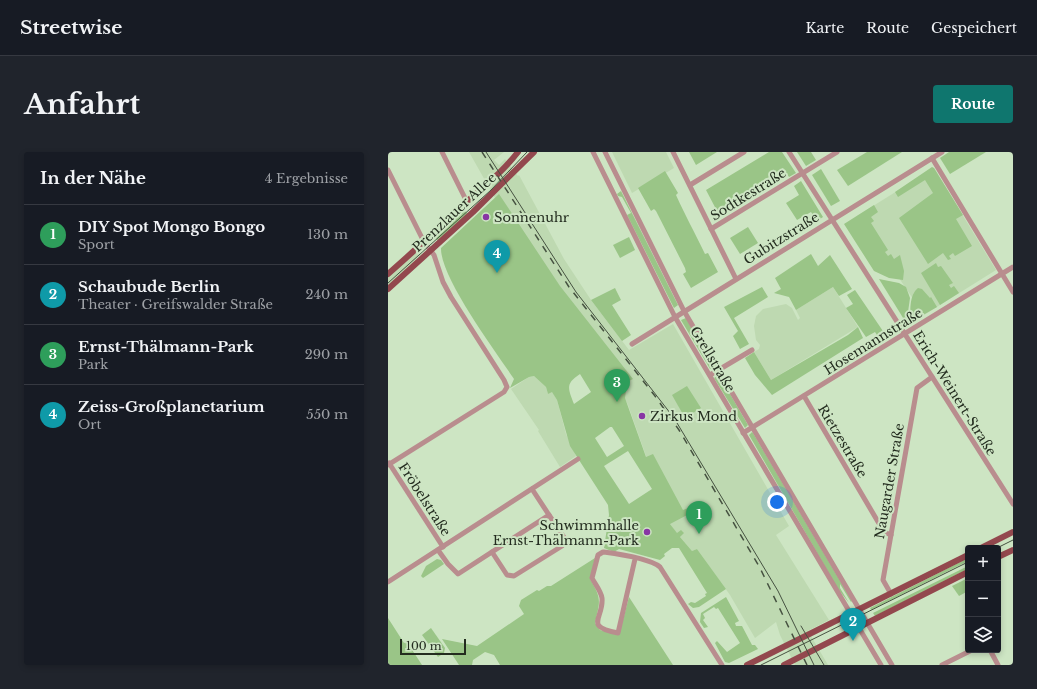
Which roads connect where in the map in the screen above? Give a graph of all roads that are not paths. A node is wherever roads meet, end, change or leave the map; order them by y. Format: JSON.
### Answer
{"nodes":[{"id":1,"x":442,"y":152,"type":"edge"},
{"id":2,"x":518,"y":152,"type":"edge"},
{"id":3,"x":534,"y":152,"type":"edge"},
{"id":4,"x":593,"y":152,"type":"edge"},
{"id":5,"x":605,"y":152,"type":"edge"},
{"id":6,"x":673,"y":152,"type":"edge"},
{"id":7,"x":744,"y":152,"type":"edge"},
{"id":8,"x":789,"y":152,"type":"edge"},
{"id":9,"x":837,"y":152,"type":"edge"},
{"id":10,"x":942,"y":152,"type":"edge"},
{"id":11,"x":932,"y":158,"type":"junction"},
{"id":12,"x":388,"y":170,"type":"edge"},
{"id":13,"x":802,"y":173,"type":"junction"},
{"id":14,"x":690,"y":185,"type":"junction"},
{"id":15,"x":467,"y":202,"type":"junction"},
{"id":16,"x":832,"y":220,"type":"junction"},
{"id":17,"x":711,"y":229,"type":"junction"},
{"id":18,"x":424,"y":242,"type":"junction"},
{"id":19,"x":431,"y":249,"type":"junction"},
{"id":20,"x":1013,"y":267,"type":"edge"},
{"id":21,"x":388,"y":274,"type":"edge"},
{"id":22,"x":1002,"y":274,"type":"junction"},
{"id":23,"x":736,"y":279,"type":"junction"},
{"id":24,"x":388,"y":289,"type":"edge"},
{"id":25,"x":1013,"y":292,"type":"edge"},
{"id":26,"x":684,"y":311,"type":"junction"},
{"id":27,"x":675,"y":317,"type":"junction"},
{"id":28,"x":905,"y":334,"type":"junction"},
{"id":29,"x":632,"y":344,"type":"dead end"},
{"id":30,"x":752,"y":350,"type":"dead end"},
{"id":31,"x":719,"y":370,"type":"junction"},
{"id":32,"x":710,"y":375,"type":"junction"},
{"id":33,"x":932,"y":378,"type":"junction"},
{"id":34,"x":804,"y":396,"type":"junction"},
{"id":35,"x":752,"y":428,"type":"junction"},
{"id":36,"x":743,"y":433,"type":"junction"},
{"id":37,"x":578,"y":459,"type":"dead end"},
{"id":38,"x":389,"y":464,"type":"edge"},
{"id":39,"x":532,"y":489,"type":"junction"},
{"id":40,"x":1013,"y":504,"type":"edge"},
{"id":41,"x":549,"y":515,"type":"junction"},
{"id":42,"x":1013,"y":532,"type":"edge"},
{"id":43,"x":890,"y":535,"type":"junction"},
{"id":44,"x":987,"y":545,"type":"edge"},
{"id":45,"x":440,"y":548,"type":"junction"},
{"id":46,"x":1013,"y":550,"type":"edge"},
{"id":47,"x":492,"y":552,"type":"junction"},
{"id":48,"x":1001,"y":556,"type":"edge"},
{"id":49,"x":965,"y":557,"type":"edge"},
{"id":50,"x":635,"y":559,"type":"junction"},
{"id":51,"x":965,"y":574,"type":"edge"},
{"id":52,"x":388,"y":582,"type":"edge"},
{"id":53,"x":891,"y":594,"type":"junction"},
{"id":54,"x":860,"y":610,"type":"junction"},
{"id":55,"x":850,"y":612,"type":"junction"},
{"id":56,"x":867,"y":623,"type":"junction"},
{"id":57,"x":859,"y":627,"type":"junction"},
{"id":58,"x":966,"y":653,"type":"edge"},
{"id":59,"x":992,"y":653,"type":"edge"},
{"id":60,"x":722,"y":665,"type":"edge"},
{"id":61,"x":747,"y":665,"type":"edge"},
{"id":62,"x":784,"y":665,"type":"edge"},
{"id":63,"x":881,"y":665,"type":"edge"},
{"id":64,"x":892,"y":665,"type":"edge"},
{"id":65,"x":942,"y":665,"type":"edge"},
{"id":66,"x":998,"y":665,"type":"edge"}],
"edges":[{"from":1,"to":15,"type":"street"},
{"from":2,"to":15,"type":"main road","name":"Prenzlauer Allee"},
{"from":3,"to":19,"type":"main road","name":"Prenzlauer Allee"},
{"from":4,"to":27,"type":"street","name":"Grellstraße"},
{"from":5,"to":26,"type":"street","name":"Grellstraße"},
{"from":6,"to":14,"type":"street"},
{"from":7,"to":14,"type":"street"},
{"from":8,"to":13,"type":"street","name":"Erich-Weinert-Straße"},
{"from":9,"to":13,"type":"street","name":"Sodtkestraße"},
{"from":10,"to":11,"type":"street","name":"Gubitzstraße"},
{"from":11,"to":16,"type":"street","name":"Gubitzstraße"},
{"from":11,"to":22,"type":"street"},
{"from":12,"to":18,"type":"street"},
{"from":13,"to":16,"type":"street","name":"Erich-Weinert-Straße"},
{"from":13,"to":17,"type":"street","name":"Sodtkestraße"},
{"from":14,"to":17,"type":"street"},
{"from":15,"to":18,"type":"main road","name":"Prenzlauer Allee"},
{"from":16,"to":23,"type":"street","name":"Gubitzstraße"},
{"from":16,"to":28,"type":"street","name":"Erich-Weinert-Straße"},
{"from":17,"to":23,"type":"street"},
{"from":18,"to":19,"type":"street"},
{"from":18,"to":21,"type":"main road","name":"Prenzlauer Allee"},
{"from":19,"to":24,"type":"main road","name":"Prenzlauer Allee"},
{"from":19,"to":38,"type":"street"},
{"from":20,"to":22,"type":"street","name":"Hosemannstraße"},
{"from":22,"to":25,"type":"street"},
{"from":22,"to":28,"type":"street","name":"Hosemannstraße"},
{"from":23,"to":26,"type":"street","name":"Gubitzstraße"},
{"from":26,"to":27,"type":"street","name":"Gubitzstraße"},
{"from":26,"to":31,"type":"street","name":"Grellstraße"},
{"from":27,"to":29,"type":"street","name":"Gubitzstraße"},
{"from":27,"to":32,"type":"street","name":"Grellstraße"},
{"from":28,"to":33,"type":"street","name":"Erich-Weinert-Straße"},
{"from":28,"to":34,"type":"street","name":"Hosemannstraße"},
{"from":30,"to":31,"type":"street"},
{"from":31,"to":32,"type":"street"},
{"from":31,"to":35,"type":"street","name":"Grellstraße"},
{"from":32,"to":36,"type":"street","name":"Grellstraße"},
{"from":33,"to":40,"type":"street","name":"Erich-Weinert-Straße"},
{"from":33,"to":43,"type":"street","name":"Naugarder Straße"},
{"from":34,"to":35,"type":"street","name":"Hosemannstraße"},
{"from":34,"to":43,"type":"street","name":"Rietzestraße"},
{"from":35,"to":36,"type":"street","name":"Hosemannstraße"},
{"from":35,"to":54,"type":"street","name":"Grellstraße"},
{"from":36,"to":55,"type":"street","name":"Grellstraße"},
{"from":37,"to":39,"type":"street"},
{"from":38,"to":45,"type":"street","name":"Fröbelstraße"},
{"from":39,"to":41,"type":"street"},
{"from":39,"to":45,"type":"street"},
{"from":41,"to":47,"type":"street"},
{"from":41,"to":47,"type":"street"},
{"from":42,"to":44,"type":"main road"},
{"from":43,"to":53,"type":"street","name":"Naugarder Straße"},
{"from":45,"to":47,"type":"street","name":"Fröbelstraße"},
{"from":45,"to":52,"type":"street"},
{"from":46,"to":48,"type":"main road"},
{"from":49,"to":53,"type":"main road"},
{"from":50,"to":50,"type":"street"},
{"from":50,"to":60,"type":"street"},
{"from":51,"to":56,"type":"main road"},
{"from":53,"to":54,"type":"main road"},
{"from":54,"to":55,"type":"main road"},
{"from":54,"to":56,"type":"street","name":"Grellstraße"},
{"from":55,"to":57,"type":"street","name":"Grellstraße"},
{"from":55,"to":61,"type":"main road"},
{"from":56,"to":57,"type":"main road"},
{"from":56,"to":64,"type":"street","name":"Grellstraße"},
{"from":57,"to":62,"type":"main road"},
{"from":57,"to":63,"type":"street","name":"Grellstraße"},
{"from":58,"to":65,"type":"street"},
{"from":59,"to":66,"type":"street"}]}
